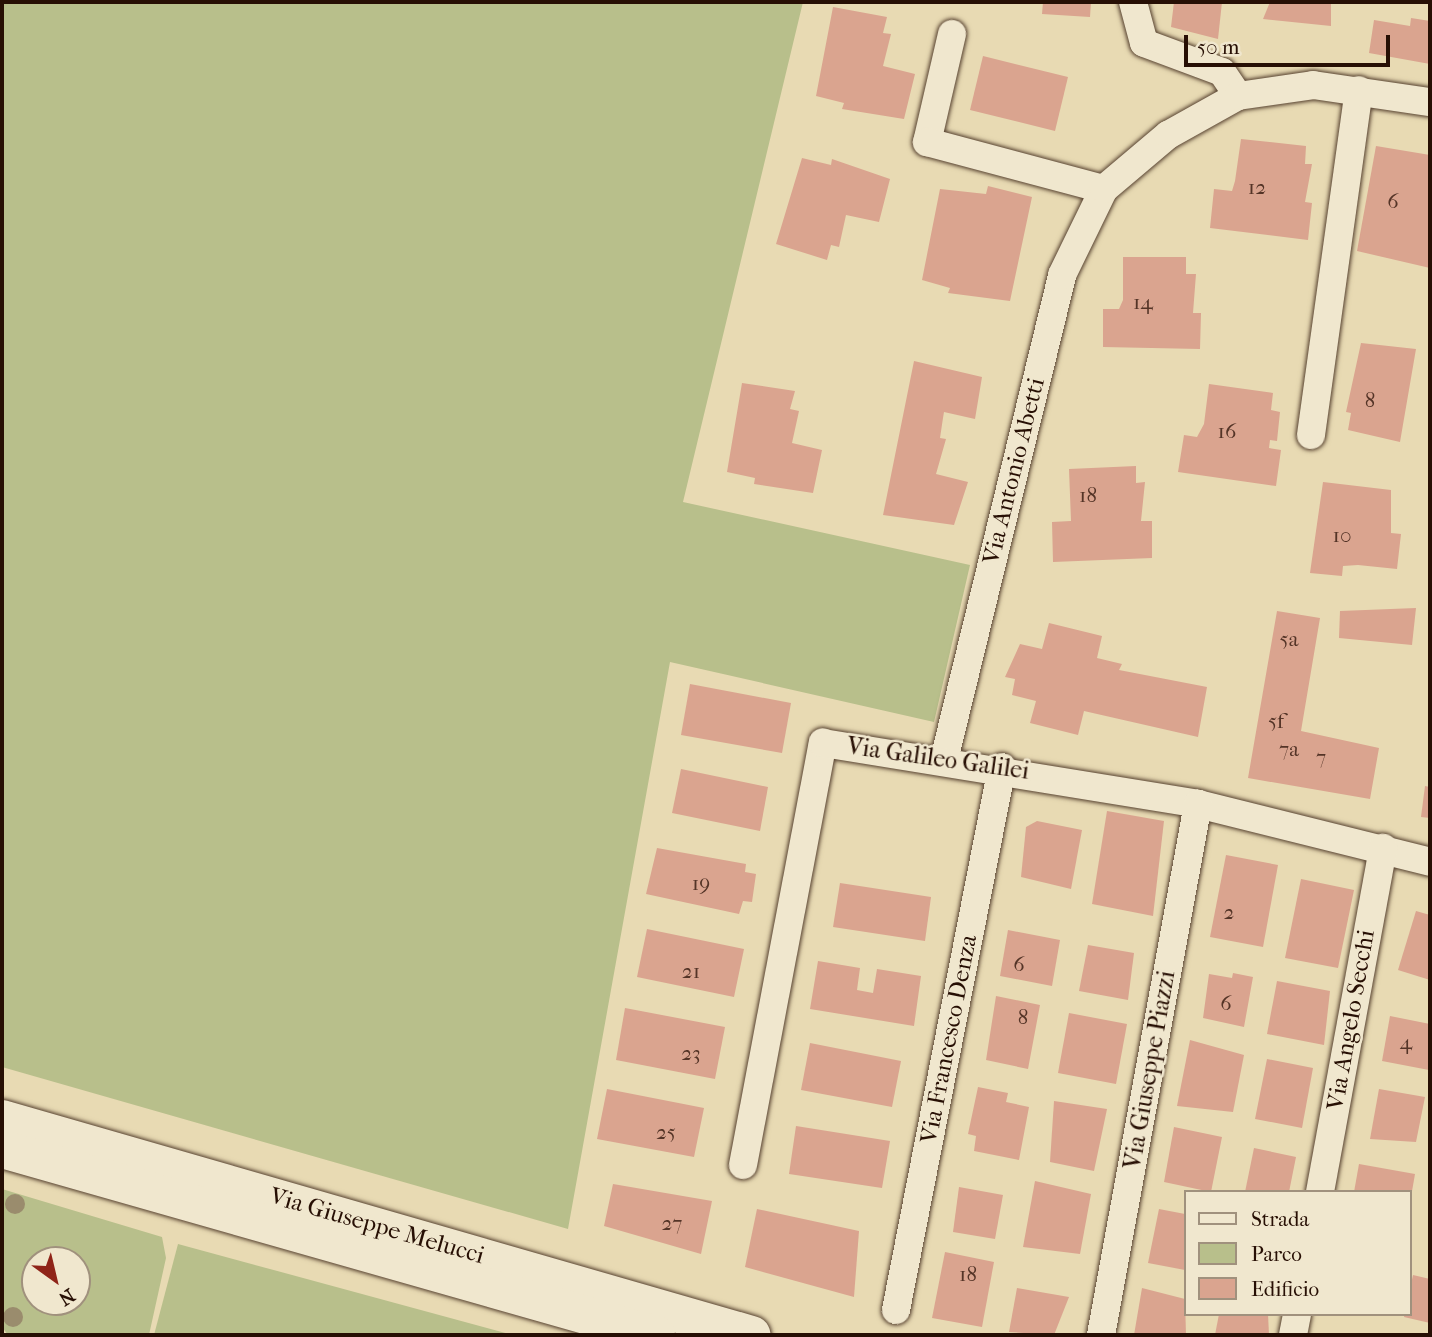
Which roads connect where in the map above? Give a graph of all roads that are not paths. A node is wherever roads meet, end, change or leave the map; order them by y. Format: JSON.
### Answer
{"nodes":[{"id":1,"x":1133,"y":2,"type":"edge"},
{"id":2,"x":953,"y":34,"type":"dead end"},
{"id":3,"x":1359,"y":90,"type":"junction"},
{"id":4,"x":1238,"y":96,"type":"junction"},
{"id":5,"x":1430,"y":102,"type":"edge"},
{"id":6,"x":1104,"y":189,"type":"junction"},
{"id":7,"x":1311,"y":435,"type":"dead end"},
{"id":8,"x":944,"y":760,"type":"junction"},
{"id":9,"x":1002,"y":767,"type":"junction"},
{"id":10,"x":1198,"y":804,"type":"junction"},
{"id":11,"x":1383,"y":848,"type":"junction"},
{"id":12,"x":1430,"y":862,"type":"edge"},
{"id":13,"x":2,"y":1119,"type":"edge"},
{"id":14,"x":2,"y":1149,"type":"edge"},
{"id":15,"x":743,"y":1165,"type":"dead end"},
{"id":16,"x":1320,"y":1190,"type":"edge"},
{"id":17,"x":896,"y":1310,"type":"dead end"},
{"id":18,"x":1297,"y":1316,"type":"edge"},
{"id":19,"x":656,"y":1335,"type":"edge"},
{"id":20,"x":752,"y":1335,"type":"edge"},
{"id":21,"x":1101,"y":1335,"type":"edge"},
{"id":22,"x":1293,"y":1335,"type":"edge"}],
"edges":[{"from":1,"to":4,"type":"street"},
{"from":2,"to":6,"type":"street"},
{"from":3,"to":4,"type":"street","name":"Via Antonio Abetti"},
{"from":3,"to":5,"type":"street","name":"Via Antonio Abetti"},
{"from":3,"to":7,"type":"street"},
{"from":4,"to":6,"type":"street","name":"Via Antonio Abetti"},
{"from":6,"to":8,"type":"street","name":"Via Antonio Abetti"},
{"from":8,"to":9,"type":"street","name":"Via Galileo Galilei"},
{"from":8,"to":15,"type":"street","name":"Via Galileo Galilei"},
{"from":9,"to":10,"type":"street","name":"Via Galileo Galilei"},
{"from":9,"to":17,"type":"street","name":"Via Francesco Denza"},
{"from":10,"to":11,"type":"street","name":"Via Galileo Galilei"},
{"from":10,"to":21,"type":"street","name":"Via Giuseppe Piazzi"},
{"from":11,"to":12,"type":"street","name":"Via Galileo Galilei"},
{"from":11,"to":16,"type":"street","name":"Via Angelo Secchi"},
{"from":13,"to":20,"type":"main road","name":"Via Giuseppe Melucci"},
{"from":14,"to":19,"type":"main road","name":"Via Giuseppe Melucci"},
{"from":18,"to":22,"type":"street"}]}
